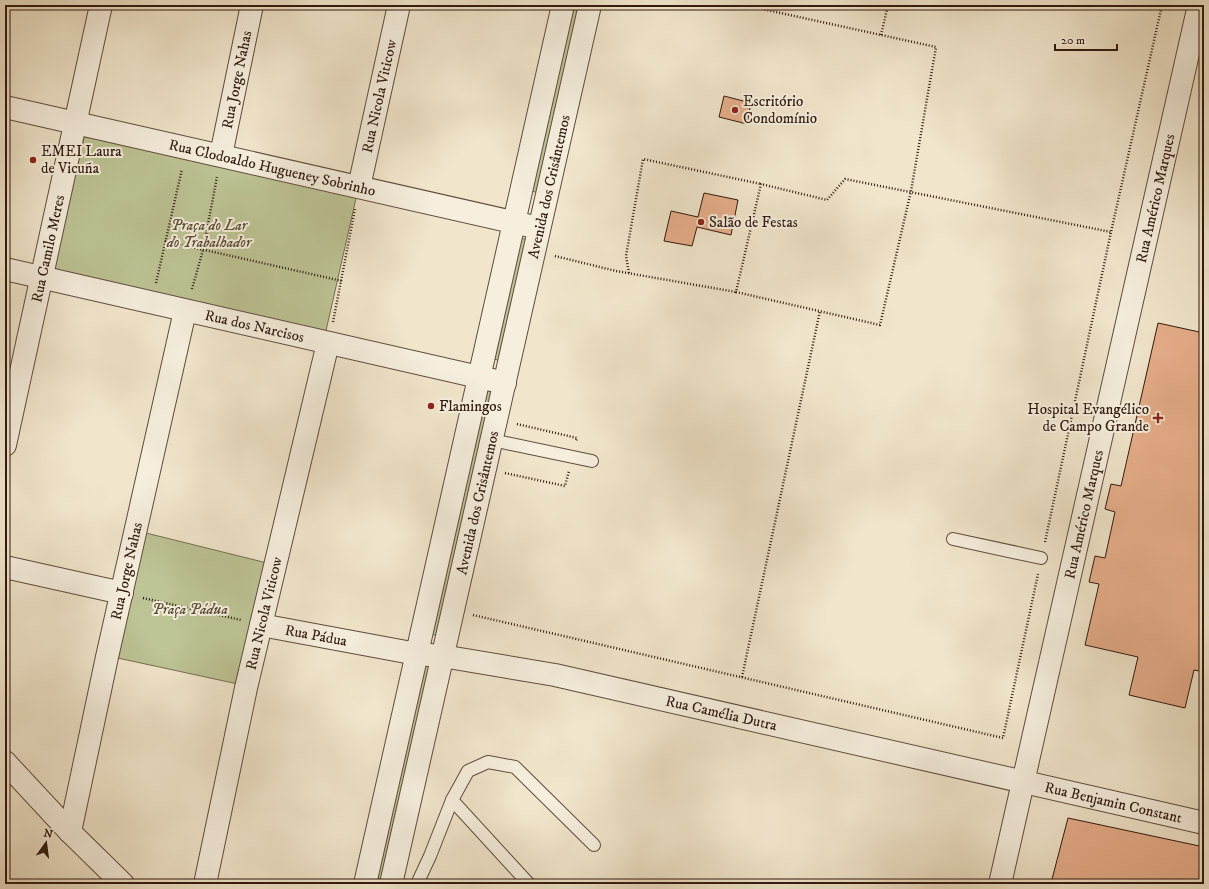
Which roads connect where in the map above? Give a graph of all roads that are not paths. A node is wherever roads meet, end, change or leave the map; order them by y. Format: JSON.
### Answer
{"nodes":[{"id":1,"x":101,"y":5,"type":"edge"},
{"id":2,"x":252,"y":5,"type":"edge"},
{"id":3,"x":399,"y":5,"type":"edge"},
{"id":4,"x":563,"y":5,"type":"edge"},
{"id":5,"x":590,"y":5,"type":"edge"},
{"id":6,"x":1199,"y":5,"type":"edge"},
{"id":7,"x":5,"y":107,"type":"edge"},
{"id":8,"x":76,"y":123,"type":"junction"},
{"id":9,"x":221,"y":155,"type":"junction"},
{"id":10,"x":359,"y":187,"type":"junction"},
{"id":11,"x":514,"y":222,"type":"junction"},
{"id":12,"x":540,"y":228,"type":"junction"},
{"id":13,"x":5,"y":269,"type":"edge"},
{"id":14,"x":40,"y":277,"type":"junction"},
{"id":15,"x":185,"y":311,"type":"junction"},
{"id":16,"x":328,"y":343,"type":"junction"},
{"id":17,"x":479,"y":377,"type":"junction"},
{"id":18,"x":504,"y":383,"type":"junction"},
{"id":19,"x":492,"y":440,"type":"junction"},
{"id":20,"x":5,"y":445,"type":"edge"},
{"id":21,"x":592,"y":461,"type":"dead end"},
{"id":22,"x":953,"y":539,"type":"dead end"},
{"id":23,"x":1041,"y":558,"type":"road end"},
{"id":24,"x":5,"y":567,"type":"edge"},
{"id":25,"x":122,"y":593,"type":"junction"},
{"id":26,"x":261,"y":625,"type":"junction"},
{"id":27,"x":417,"y":654,"type":"junction"},
{"id":28,"x":442,"y":656,"type":"junction"},
{"id":29,"x":5,"y":762,"type":"edge"},
{"id":30,"x":1024,"y":782,"type":"junction"},
{"id":31,"x":452,"y":800,"type":"junction"},
{"id":32,"x":1204,"y":823,"type":"edge"},
{"id":33,"x":70,"y":832,"type":"junction"},
{"id":34,"x":594,"y":845,"type":"dead end"},
{"id":35,"x":123,"y":884,"type":"edge"},
{"id":36,"x":205,"y":884,"type":"edge"},
{"id":37,"x":365,"y":884,"type":"edge"},
{"id":38,"x":390,"y":884,"type":"edge"},
{"id":39,"x":417,"y":884,"type":"edge"},
{"id":40,"x":529,"y":884,"type":"edge"},
{"id":41,"x":1000,"y":884,"type":"edge"}],
"edges":[{"from":1,"to":8,"type":"street","name":"Rua Camilo Meres"},
{"from":2,"to":9,"type":"street","name":"Rua Jorge Nahas"},
{"from":3,"to":10,"type":"street","name":"Rua Nicola Viticow"},
{"from":4,"to":11,"type":"street","name":"Avenida dos Crisântemos"},
{"from":5,"to":12,"type":"street","name":"Avenida dos Crisântemos"},
{"from":6,"to":30,"type":"street","name":"Rua Américo Marques"},
{"from":7,"to":8,"type":"street","name":"Rua Clodoaldo Hugueney Sobrinho"},
{"from":8,"to":9,"type":"street","name":"Rua Clodoaldo Hugueney Sobrinho"},
{"from":8,"to":14,"type":"street","name":"Rua Camilo Meres"},
{"from":9,"to":10,"type":"street","name":"Rua Clodoaldo Hugueney Sobrinho"},
{"from":10,"to":11,"type":"street","name":"Rua Clodoaldo Hugueney Sobrinho"},
{"from":11,"to":12,"type":"street","name":"Rua Clodoaldo Hugueney Sobrinho"},
{"from":11,"to":17,"type":"street","name":"Avenida dos Crisântemos"},
{"from":12,"to":18,"type":"street","name":"Avenida dos Crisântemos"},
{"from":13,"to":14,"type":"street","name":"Rua dos Narcisos"},
{"from":14,"to":15,"type":"street","name":"Rua dos Narcisos"},
{"from":14,"to":20,"type":"street","name":"Rua Camilo Meres"},
{"from":15,"to":16,"type":"street","name":"Rua dos Narcisos"},
{"from":15,"to":25,"type":"street","name":"Rua Jorge Nahas"},
{"from":16,"to":17,"type":"street","name":"Rua dos Narcisos"},
{"from":16,"to":26,"type":"street","name":"Rua Nicola Viticow"},
{"from":17,"to":18,"type":"street","name":"Rua dos Narcisos"},
{"from":17,"to":27,"type":"street","name":"Avenida dos Crisântemos"},
{"from":18,"to":19,"type":"street","name":"Avenida dos Crisântemos"},
{"from":19,"to":21,"type":"lane"},
{"from":19,"to":28,"type":"street","name":"Avenida dos Crisântemos"},
{"from":22,"to":23,"type":"lane"},
{"from":24,"to":25,"type":"street"},
{"from":25,"to":33,"type":"street","name":"Rua Jorge Nahas"},
{"from":26,"to":27,"type":"street","name":"Rua Pádua"},
{"from":26,"to":36,"type":"street","name":"Rua Nicola Viticow"},
{"from":27,"to":28,"type":"street","name":"Rua Camélia Dutra"},
{"from":27,"to":37,"type":"street","name":"Avenida dos Crisântemos"},
{"from":28,"to":30,"type":"street","name":"Rua Camélia Dutra"},
{"from":28,"to":38,"type":"street","name":"Avenida dos Crisântemos"},
{"from":29,"to":33,"type":"street"},
{"from":30,"to":32,"type":"street","name":"Rua Benjamin Constant"},
{"from":30,"to":41,"type":"street","name":"Rua Américo Marques"},
{"from":31,"to":34,"type":"lane"},
{"from":31,"to":39,"type":"lane"},
{"from":31,"to":40,"type":"lane"},
{"from":33,"to":35,"type":"street"}]}
